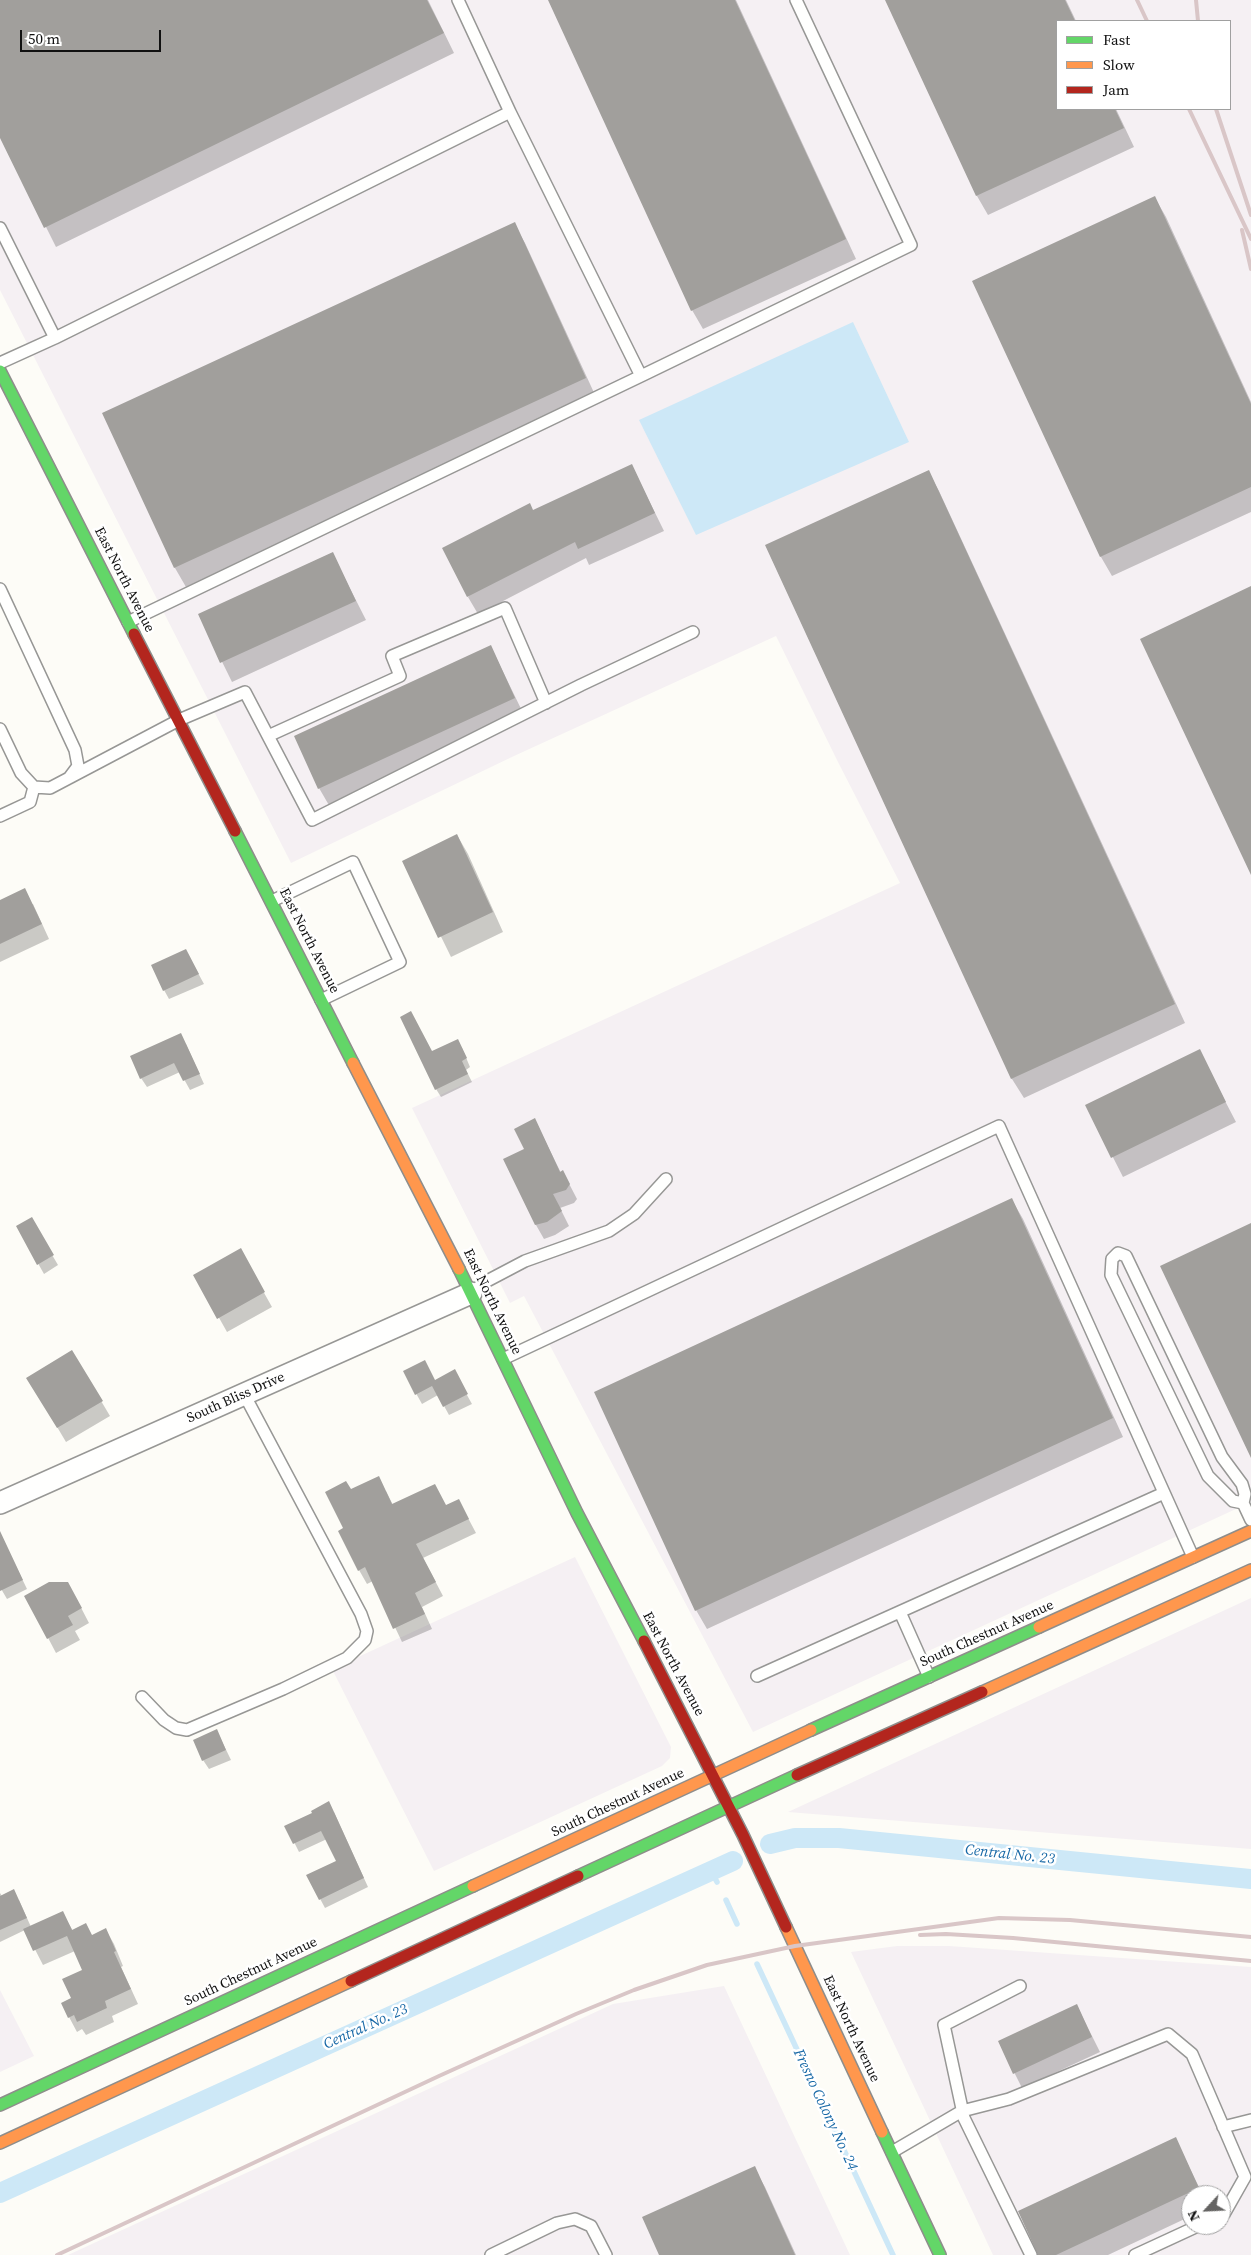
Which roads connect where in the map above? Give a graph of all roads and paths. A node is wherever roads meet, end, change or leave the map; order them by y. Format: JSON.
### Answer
{"nodes":[{"id":1,"x":458,"y":0,"type":"edge"},
{"id":2,"x":796,"y":0,"type":"edge"},
{"id":3,"x":510,"y":112,"type":"junction"},
{"id":4,"x":0,"y":228,"type":"edge"},
{"id":5,"x":55,"y":338,"type":"junction"},
{"id":6,"x":0,"y":363,"type":"edge"},
{"id":7,"x":0,"y":371,"type":"edge"},
{"id":8,"x":642,"y":376,"type":"junction"},
{"id":9,"x":0,"y":589,"type":"edge"},
{"id":10,"x":128,"y":622,"type":"junction"},
{"id":11,"x":693,"y":632,"type":"dead end"},
{"id":12,"x":546,"y":703,"type":"junction"},
{"id":13,"x":179,"y":720,"type":"junction"},
{"id":14,"x":0,"y":729,"type":"edge"},
{"id":15,"x":268,"y":736,"type":"junction"},
{"id":16,"x":69,"y":778,"type":"junction"},
{"id":17,"x":34,"y":787,"type":"junction"},
{"id":18,"x":0,"y":816,"type":"edge"},
{"id":19,"x":272,"y":901,"type":"junction"},
{"id":20,"x":321,"y":1000,"type":"junction"},
{"id":21,"x":666,"y":1178,"type":"dead end"},
{"id":22,"x":471,"y":1293,"type":"junction"},
{"id":23,"x":503,"y":1359,"type":"junction"},
{"id":24,"x":244,"y":1394,"type":"junction"},
{"id":25,"x":1247,"y":1482,"type":"edge"},
{"id":26,"x":1164,"y":1492,"type":"junction"},
{"id":27,"x":0,"y":1503,"type":"edge"},
{"id":28,"x":1243,"y":1503,"type":"junction"},
{"id":29,"x":1251,"y":1520,"type":"edge"},
{"id":30,"x":1251,"y":1531,"type":"edge"},
{"id":31,"x":1193,"y":1557,"type":"junction"},
{"id":32,"x":1251,"y":1570,"type":"edge"},
{"id":33,"x":900,"y":1612,"type":"junction"},
{"id":34,"x":757,"y":1676,"type":"dead end"},
{"id":35,"x":929,"y":1677,"type":"junction"},
{"id":36,"x":142,"y":1698,"type":"dead end"},
{"id":37,"x":714,"y":1775,"type":"junction"},
{"id":38,"x":729,"y":1806,"type":"junction"},
{"id":39,"x":1020,"y":1986,"type":"dead end"},
{"id":40,"x":0,"y":2105,"type":"edge"},
{"id":41,"x":962,"y":2111,"type":"junction"},
{"id":42,"x":1251,"y":2120,"type":"edge"},
{"id":43,"x":1223,"y":2127,"type":"junction"},
{"id":44,"x":0,"y":2143,"type":"edge"},
{"id":45,"x":892,"y":2152,"type":"junction"},
{"id":46,"x":1231,"y":2202,"type":"edge"},
{"id":47,"x":1181,"y":2234,"type":"edge"},
{"id":48,"x":491,"y":2255,"type":"edge"},
{"id":49,"x":606,"y":2255,"type":"edge"},
{"id":50,"x":940,"y":2255,"type":"edge"},
{"id":51,"x":1031,"y":2255,"type":"edge"},
{"id":52,"x":1135,"y":2255,"type":"edge"}],
"edges":[{"from":1,"to":3,"type":"lane"},
{"from":2,"to":8,"type":"lane"},
{"from":3,"to":5,"type":"lane"},
{"from":3,"to":8,"type":"lane"},
{"from":4,"to":5,"type":"lane"},
{"from":5,"to":6,"type":"lane"},
{"from":7,"to":10,"type":"main road","name":"East North Avenue"},
{"from":8,"to":10,"type":"lane"},
{"from":9,"to":16,"type":"lane"},
{"from":10,"to":13,"type":"main road","name":"East North Avenue"},
{"from":11,"to":12,"type":"lane"},
{"from":12,"to":15,"type":"lane"},
{"from":12,"to":15,"type":"lane"},
{"from":13,"to":15,"type":"lane"},
{"from":13,"to":16,"type":"lane"},
{"from":13,"to":19,"type":"main road","name":"East North Avenue"},
{"from":14,"to":17,"type":"lane"},
{"from":16,"to":17,"type":"lane"},
{"from":17,"to":18,"type":"lane"},
{"from":19,"to":20,"type":"main road","name":"East North Avenue"},
{"from":19,"to":20,"type":"lane"},
{"from":20,"to":22,"type":"main road","name":"East North Avenue"},
{"from":21,"to":22,"type":"lane"},
{"from":22,"to":23,"type":"main road","name":"East North Avenue"},
{"from":22,"to":24,"type":"street","name":"South Bliss Drive"},
{"from":23,"to":26,"type":"lane"},
{"from":23,"to":37,"type":"main road","name":"East North Avenue"},
{"from":24,"to":27,"type":"street","name":"South Bliss Drive"},
{"from":24,"to":36,"type":"lane"},
{"from":25,"to":28,"type":"lane"},
{"from":25,"to":28,"type":"lane"},
{"from":26,"to":31,"type":"lane"},
{"from":26,"to":33,"type":"lane"},
{"from":28,"to":29,"type":"lane"},
{"from":30,"to":31,"type":"main road","name":"South Chestnut Avenue"},
{"from":31,"to":35,"type":"main road","name":"South Chestnut Avenue"},
{"from":32,"to":38,"type":"main road"},
{"from":33,"to":34,"type":"lane"},
{"from":33,"to":35,"type":"lane"},
{"from":35,"to":37,"type":"main road","name":"South Chestnut Avenue"},
{"from":37,"to":38,"type":"main road","name":"East North Avenue"},
{"from":37,"to":40,"type":"main road","name":"South Chestnut Avenue"},
{"from":38,"to":44,"type":"main road"},
{"from":38,"to":45,"type":"main road","name":"East North Avenue"},
{"from":39,"to":41,"type":"lane"},
{"from":41,"to":43,"type":"lane"},
{"from":41,"to":45,"type":"lane"},
{"from":41,"to":51,"type":"lane"},
{"from":42,"to":43,"type":"lane"},
{"from":43,"to":46,"type":"lane"},
{"from":45,"to":50,"type":"main road","name":"East North Avenue"},
{"from":47,"to":52,"type":"lane"},
{"from":48,"to":49,"type":"lane"}]}
